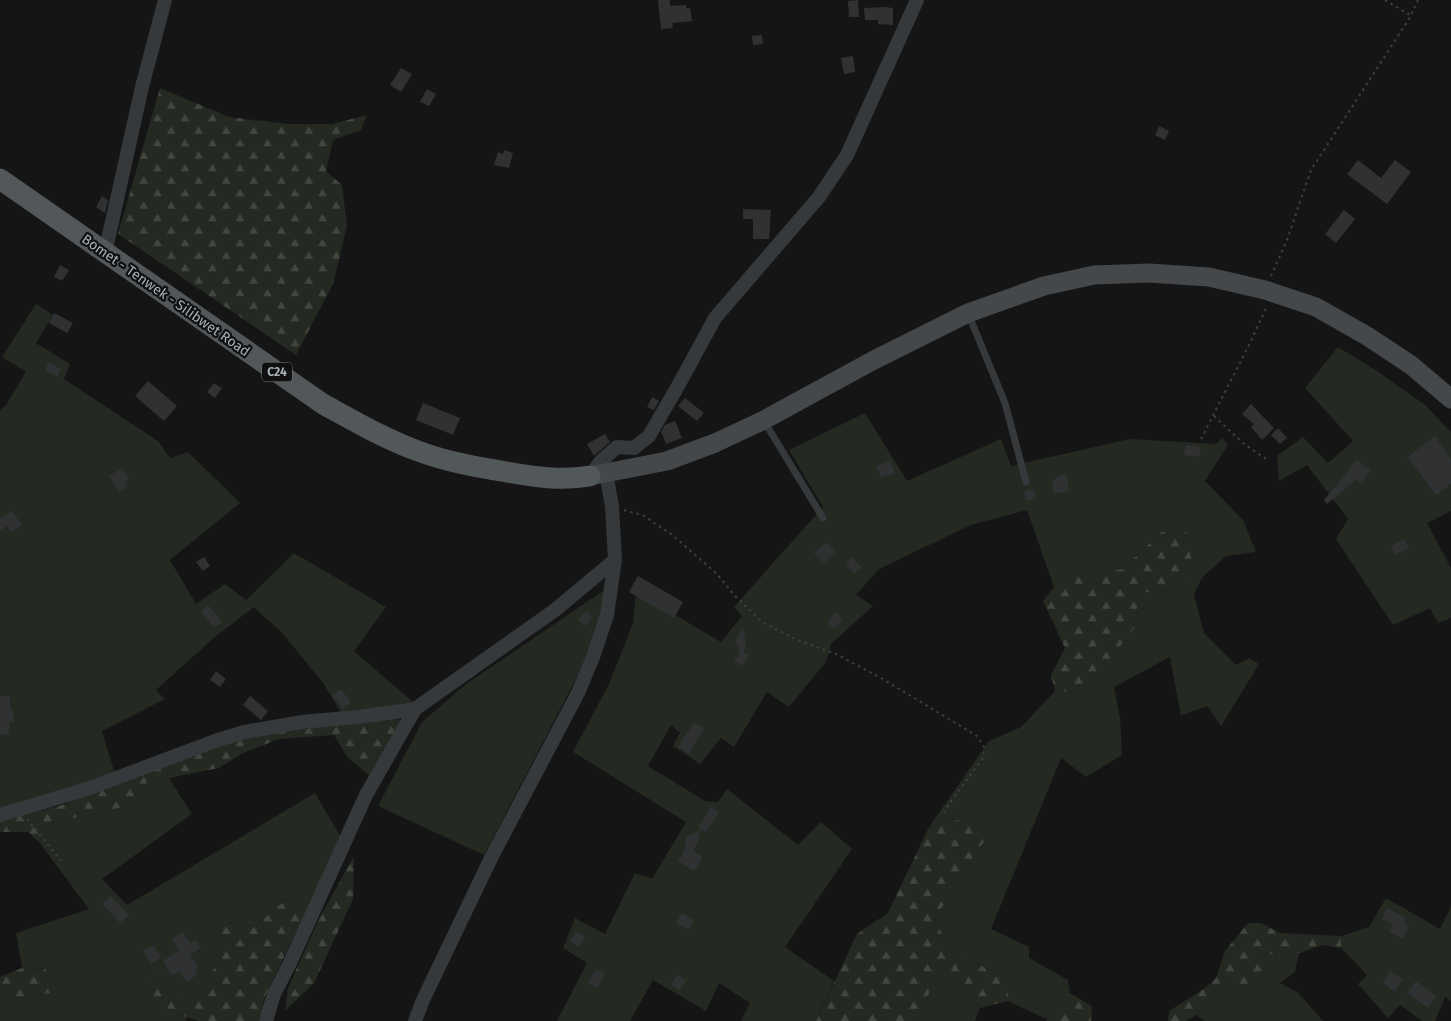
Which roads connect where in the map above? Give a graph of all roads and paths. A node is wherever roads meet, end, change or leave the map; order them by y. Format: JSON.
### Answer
{"nodes":[{"id":1,"x":165,"y":0,"type":"edge"},
{"id":2,"x":917,"y":0,"type":"edge"},
{"id":3,"x":1385,"y":0,"type":"edge"},
{"id":4,"x":1418,"y":0,"type":"edge"},
{"id":5,"x":1410,"y":15,"type":"junction"},
{"id":6,"x":0,"y":179,"type":"edge"},
{"id":7,"x":105,"y":253,"type":"junction"},
{"id":8,"x":1269,"y":291,"type":"junction"},
{"id":9,"x":968,"y":313,"type":"junction"},
{"id":10,"x":1451,"y":399,"type":"edge"},
{"id":11,"x":1214,"y":416,"type":"junction"},
{"id":12,"x":764,"y":420,"type":"junction"},
{"id":13,"x":1201,"y":439,"type":"dead end"},
{"id":14,"x":1266,"y":458,"type":"dead end"},
{"id":15,"x":598,"y":475,"type":"junction"},
{"id":16,"x":1026,"y":482,"type":"dead end"},
{"id":17,"x":612,"y":506,"type":"junction"},
{"id":18,"x":823,"y":518,"type":"dead end"},
{"id":19,"x":615,"y":560,"type":"junction"},
{"id":20,"x":414,"y":708,"type":"junction"},
{"id":21,"x":20,"y":810,"type":"junction"},
{"id":22,"x":0,"y":815,"type":"edge"},
{"id":23,"x":943,"y":817,"type":"dead end"},
{"id":24,"x":61,"y":861,"type":"dead end"},
{"id":25,"x":266,"y":1021,"type":"edge"},
{"id":26,"x":415,"y":1021,"type":"edge"}],
"edges":[{"from":1,"to":7,"type":"street"},
{"from":2,"to":15,"type":"street"},
{"from":3,"to":5,"type":"path"},
{"from":4,"to":5,"type":"path"},
{"from":5,"to":8,"type":"path"},
{"from":6,"to":7,"type":"main road","name":"Bomet - Tenwek - Silibwet Road","number":"C24"},
{"from":7,"to":15,"type":"main road","name":"Bomet - Tenwek - Silibwet Road","number":"C24"},
{"from":8,"to":9,"type":"main road","number":"C24"},
{"from":8,"to":10,"type":"main road","number":"C24"},
{"from":8,"to":11,"type":"path"},
{"from":9,"to":12,"type":"main road","number":"C24"},
{"from":9,"to":16,"type":"lane"},
{"from":11,"to":13,"type":"path"},
{"from":11,"to":14,"type":"path"},
{"from":12,"to":15,"type":"main road","number":"C24"},
{"from":12,"to":18,"type":"lane"},
{"from":15,"to":17,"type":"street"},
{"from":17,"to":19,"type":"street"},
{"from":17,"to":23,"type":"path"},
{"from":19,"to":20,"type":"street"},
{"from":19,"to":26,"type":"street"},
{"from":20,"to":21,"type":"street"},
{"from":20,"to":25,"type":"street"},
{"from":21,"to":22,"type":"street"},
{"from":21,"to":24,"type":"path"}]}
